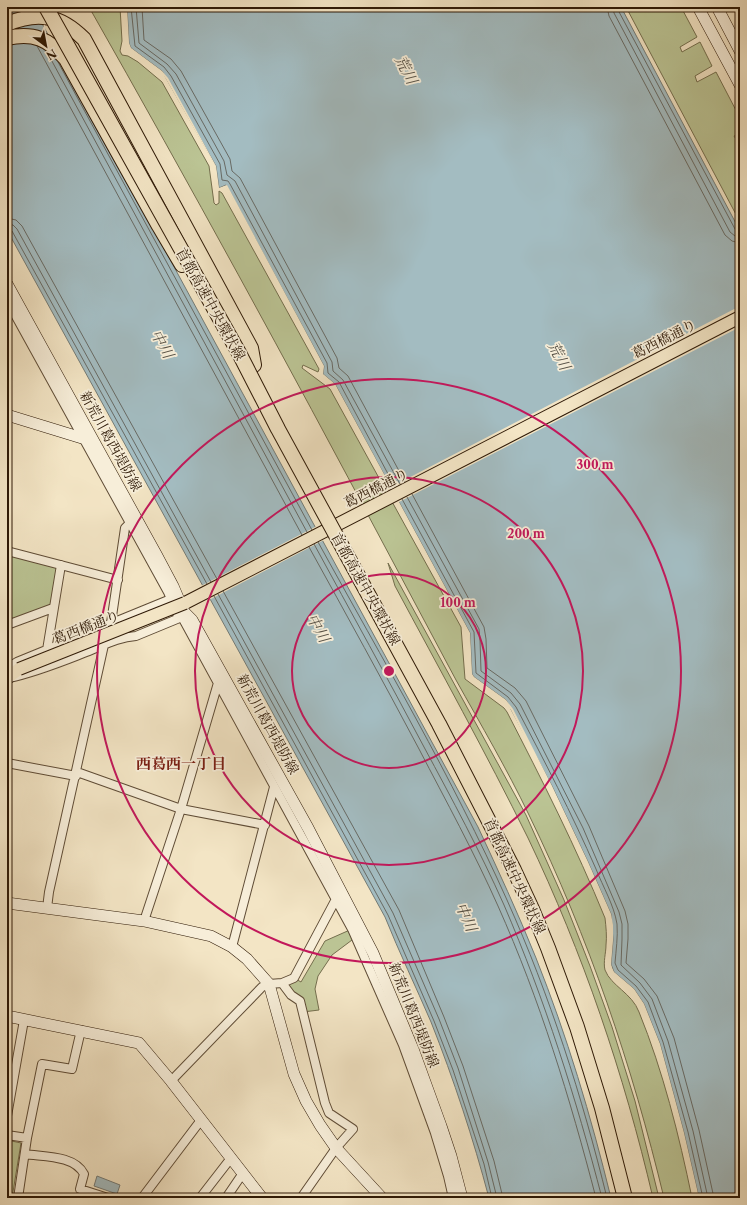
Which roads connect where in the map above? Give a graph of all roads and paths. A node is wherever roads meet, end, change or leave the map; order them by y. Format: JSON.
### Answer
{"nodes":[{"id":1,"x":46,"y":7,"type":"edge"},
{"id":2,"x":56,"y":7,"type":"edge"},
{"id":3,"x":698,"y":7,"type":"edge"},
{"id":4,"x":717,"y":7,"type":"edge"},
{"id":5,"x":7,"y":24,"type":"edge"},
{"id":6,"x":7,"y":38,"type":"edge"},
{"id":7,"x":739,"y":46,"type":"edge"},
{"id":8,"x":740,"y":85,"type":"edge"},
{"id":9,"x":7,"y":284,"type":"edge"},
{"id":10,"x":7,"y":300,"type":"edge"},
{"id":11,"x":740,"y":317,"type":"edge"},
{"id":12,"x":239,"y":354,"type":"junction"},
{"id":13,"x":254,"y":366,"type":"junction"},
{"id":14,"x":7,"y":415,"type":"edge"},
{"id":15,"x":82,"y":438,"type":"junction"},
{"id":16,"x":130,"y":523,"type":"junction"},
{"id":17,"x":143,"y":531,"type":"junction"},
{"id":18,"x":7,"y":551,"type":"edge"},
{"id":19,"x":61,"y":565,"type":"junction"},
{"id":20,"x":118,"y":580,"type":"junction"},
{"id":21,"x":171,"y":599,"type":"junction"},
{"id":22,"x":53,"y":608,"type":"junction"},
{"id":23,"x":182,"y":618,"type":"junction"},
{"id":24,"x":122,"y":619,"type":"junction"},
{"id":25,"x":112,"y":623,"type":"junction"},
{"id":26,"x":7,"y":625,"type":"edge"},
{"id":27,"x":128,"y":636,"type":"junction"},
{"id":28,"x":104,"y":645,"type":"junction"},
{"id":29,"x":47,"y":650,"type":"junction"},
{"id":30,"x":19,"y":669,"type":"junction"},
{"id":31,"x":7,"y":670,"type":"edge"},
{"id":32,"x":7,"y":678,"type":"edge"},
{"id":33,"x":218,"y":683,"type":"junction"},
{"id":34,"x":7,"y":763,"type":"edge"},
{"id":35,"x":76,"y":774,"type":"junction"},
{"id":36,"x":274,"y":787,"type":"junction"},
{"id":37,"x":181,"y":809,"type":"junction"},
{"id":38,"x":264,"y":825,"type":"junction"},
{"id":39,"x":340,"y":897,"type":"junction"},
{"id":40,"x":7,"y":903,"type":"edge"},
{"id":41,"x":47,"y":908,"type":"junction"},
{"id":42,"x":144,"y":920,"type":"junction"},
{"id":43,"x":232,"y":947,"type":"junction"},
{"id":44,"x":282,"y":983,"type":"junction"},
{"id":45,"x":269,"y":984,"type":"junction"},
{"id":46,"x":7,"y":1016,"type":"edge"},
{"id":47,"x":24,"y":1020,"type":"junction"},
{"id":48,"x":81,"y":1030,"type":"junction"},
{"id":49,"x":171,"y":1081,"type":"junction"},
{"id":50,"x":7,"y":1116,"type":"edge"},
{"id":51,"x":202,"y":1120,"type":"junction"},
{"id":52,"x":7,"y":1135,"type":"edge"},
{"id":53,"x":27,"y":1138,"type":"junction"},
{"id":54,"x":336,"y":1148,"type":"junction"},
{"id":55,"x":25,"y":1154,"type":"junction"},
{"id":56,"x":231,"y":1158,"type":"junction"},
{"id":57,"x":448,"y":1159,"type":"junction"},
{"id":58,"x":244,"y":1174,"type":"junction"},
{"id":59,"x":18,"y":1198,"type":"edge"},
{"id":60,"x":108,"y":1198,"type":"edge"},
{"id":61,"x":142,"y":1198,"type":"edge"},
{"id":62,"x":200,"y":1198,"type":"edge"},
{"id":63,"x":226,"y":1198,"type":"edge"},
{"id":64,"x":262,"y":1198,"type":"edge"},
{"id":65,"x":300,"y":1198,"type":"edge"},
{"id":66,"x":382,"y":1198,"type":"edge"},
{"id":67,"x":453,"y":1198,"type":"edge"},
{"id":68,"x":462,"y":1198,"type":"edge"},
{"id":69,"x":625,"y":1198,"type":"edge"},
{"id":70,"x":634,"y":1198,"type":"edge"}],
"edges":[{"from":1,"to":12,"type":"highway","name":"首都高速中央環状線","bridge":true},
{"from":2,"to":13,"type":"highway","name":"首都高速中央環状線"},
{"from":3,"to":8,"type":"main road"},
{"from":4,"to":7,"type":"main road"},
{"from":5,"to":13,"type":"highway"},
{"from":6,"to":12,"type":"highway","bridge":true},
{"from":9,"to":17,"type":"main road","name":"新荒川葛西堤防線"},
{"from":10,"to":15,"type":"street"},
{"from":11,"to":30,"type":"main road","name":"葛西橋通り","bridge":true},
{"from":12,"to":69,"type":"highway","name":"首都高速中央環状線","bridge":true},
{"from":13,"to":70,"type":"highway","name":"首都高速中央環状線"},
{"from":14,"to":15,"type":"main road"},
{"from":15,"to":16,"type":"street"},
{"from":16,"to":17,"type":"street"},
{"from":16,"to":20,"type":"street"},
{"from":16,"to":21,"type":"street"},
{"from":17,"to":39,"type":"main road","name":"新荒川葛西堤防線"},
{"from":18,"to":19,"type":"street"},
{"from":19,"to":20,"type":"street"},
{"from":19,"to":22,"type":"street"},
{"from":20,"to":25,"type":"street"},
{"from":21,"to":23,"type":"street"},
{"from":21,"to":24,"type":"street"},
{"from":22,"to":26,"type":"street"},
{"from":22,"to":29,"type":"street"},
{"from":23,"to":27,"type":"street"},
{"from":23,"to":33,"type":"street"},
{"from":24,"to":25,"type":"street"},
{"from":24,"to":27,"type":"street"},
{"from":25,"to":29,"type":"street"},
{"from":27,"to":28,"type":"street"},
{"from":28,"to":32,"type":"street"},
{"from":28,"to":35,"type":"street"},
{"from":29,"to":31,"type":"street"},
{"from":30,"to":31,"type":"main road","name":"葛西橋通り"},
{"from":30,"to":32,"type":"main road","name":"葛西橋通り"},
{"from":33,"to":36,"type":"street"},
{"from":33,"to":37,"type":"street"},
{"from":34,"to":35,"type":"street"},
{"from":35,"to":37,"type":"street"},
{"from":35,"to":41,"type":"street"},
{"from":36,"to":38,"type":"street"},
{"from":36,"to":39,"type":"street"},
{"from":37,"to":38,"type":"street"},
{"from":37,"to":42,"type":"street"},
{"from":38,"to":43,"type":"street"},
{"from":39,"to":44,"type":"street"},
{"from":39,"to":57,"type":"main road","name":"新荒川葛西堤防線"},
{"from":40,"to":41,"type":"main road"},
{"from":41,"to":42,"type":"main road"},
{"from":42,"to":43,"type":"main road"},
{"from":43,"to":45,"type":"main road"},
{"from":44,"to":45,"type":"street"},
{"from":44,"to":54,"type":"street"},
{"from":45,"to":49,"type":"street"},
{"from":45,"to":54,"type":"main road"},
{"from":46,"to":47,"type":"main road"},
{"from":47,"to":48,"type":"main road"},
{"from":47,"to":50,"type":"street"},
{"from":48,"to":49,"type":"main road"},
{"from":48,"to":53,"type":"street"},
{"from":49,"to":51,"type":"main road"},
{"from":51,"to":56,"type":"main road"},
{"from":51,"to":61,"type":"street"},
{"from":52,"to":53,"type":"street"},
{"from":53,"to":55,"type":"street"},
{"from":54,"to":65,"type":"street"},
{"from":54,"to":66,"type":"main road"},
{"from":55,"to":59,"type":"street"},
{"from":55,"to":60,"type":"street"},
{"from":56,"to":58,"type":"main road"},
{"from":56,"to":62,"type":"street"},
{"from":57,"to":67,"type":"street"},
{"from":57,"to":68,"type":"main road","name":"新荒川葛西堤防線"},
{"from":58,"to":63,"type":"street"},
{"from":58,"to":64,"type":"main road"}]}
